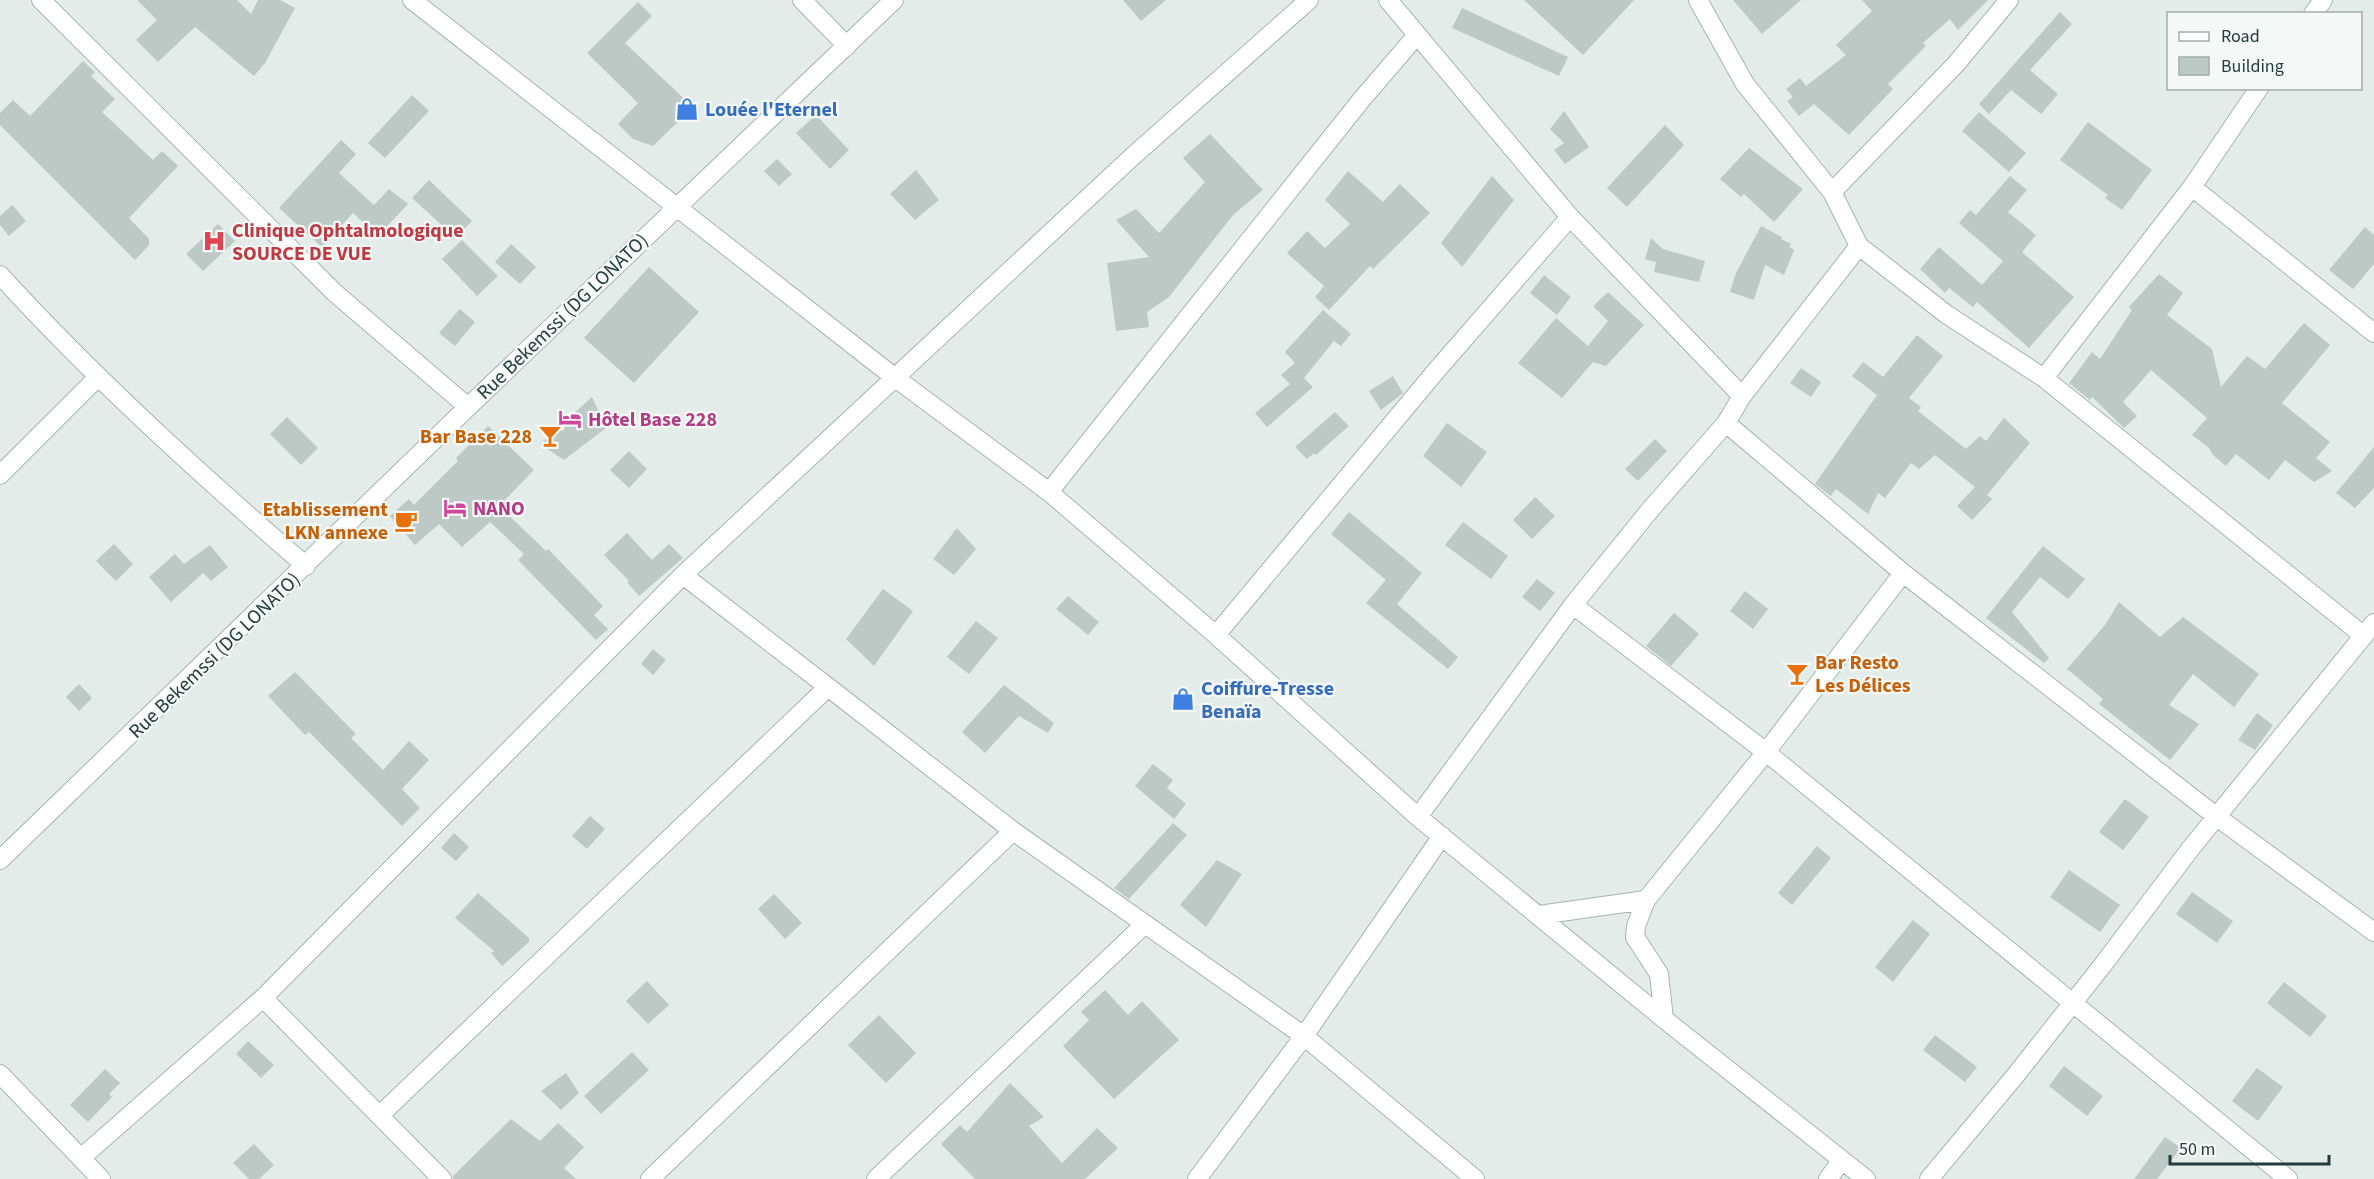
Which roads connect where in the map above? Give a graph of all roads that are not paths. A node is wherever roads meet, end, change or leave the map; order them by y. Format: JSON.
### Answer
{"nodes":[{"id":1,"x":41,"y":0,"type":"edge"},
{"id":2,"x":412,"y":0,"type":"edge"},
{"id":3,"x":802,"y":0,"type":"edge"},
{"id":4,"x":894,"y":0,"type":"edge"},
{"id":5,"x":1309,"y":0,"type":"edge"},
{"id":6,"x":1388,"y":0,"type":"edge"},
{"id":7,"x":1698,"y":0,"type":"edge"},
{"id":8,"x":2009,"y":0,"type":"edge"},
{"id":9,"x":1417,"y":35,"type":"junction"},
{"id":10,"x":846,"y":46,"type":"junction"},
{"id":11,"x":2258,"y":90,"type":"edge"},
{"id":12,"x":2192,"y":187,"type":"junction"},
{"id":13,"x":1832,"y":192,"type":"junction"},
{"id":14,"x":677,"y":207,"type":"junction"},
{"id":15,"x":1570,"y":218,"type":"junction"},
{"id":16,"x":1859,"y":246,"type":"junction"},
{"id":17,"x":0,"y":275,"type":"edge"},
{"id":18,"x":2374,"y":333,"type":"edge"},
{"id":19,"x":98,"y":377,"type":"junction"},
{"id":20,"x":894,"y":377,"type":"junction"},
{"id":21,"x":2044,"y":378,"type":"junction"},
{"id":22,"x":1742,"y":396,"type":"junction"},
{"id":23,"x":468,"y":406,"type":"junction"},
{"id":24,"x":1726,"y":423,"type":"junction"},
{"id":25,"x":0,"y":475,"type":"edge"},
{"id":26,"x":1049,"y":492,"type":"junction"},
{"id":27,"x":306,"y":566,"type":"junction"},
{"id":28,"x":1903,"y":573,"type":"junction"},
{"id":29,"x":683,"y":575,"type":"junction"},
{"id":30,"x":1574,"y":605,"type":"junction"},
{"id":31,"x":2369,"y":629,"type":"edge"},
{"id":32,"x":1216,"y":635,"type":"junction"},
{"id":33,"x":828,"y":687,"type":"junction"},
{"id":34,"x":1766,"y":752,"type":"junction"},
{"id":35,"x":1418,"y":817,"type":"junction"},
{"id":36,"x":2217,"y":817,"type":"junction"},
{"id":37,"x":1013,"y":831,"type":"junction"},
{"id":38,"x":1442,"y":836,"type":"junction"},
{"id":39,"x":0,"y":860,"type":"edge"},
{"id":40,"x":1646,"y":900,"type":"junction"},
{"id":41,"x":1539,"y":915,"type":"junction"},
{"id":42,"x":1144,"y":925,"type":"junction"},
{"id":43,"x":2374,"y":932,"type":"edge"},
{"id":44,"x":263,"y":998,"type":"junction"},
{"id":45,"x":2072,"y":1002,"type":"junction"},
{"id":46,"x":1664,"y":1019,"type":"junction"},
{"id":47,"x":1304,"y":1036,"type":"junction"},
{"id":48,"x":0,"y":1074,"type":"edge"},
{"id":49,"x":380,"y":1115,"type":"junction"},
{"id":50,"x":81,"y":1158,"type":"junction"},
{"id":51,"x":1841,"y":1161,"type":"junction"},
{"id":52,"x":101,"y":1179,"type":"edge"},
{"id":53,"x":442,"y":1179,"type":"edge"},
{"id":54,"x":650,"y":1179,"type":"edge"},
{"id":55,"x":876,"y":1179,"type":"edge"},
{"id":56,"x":1197,"y":1179,"type":"edge"},
{"id":57,"x":1475,"y":1179,"type":"edge"},
{"id":58,"x":1828,"y":1179,"type":"edge"},
{"id":59,"x":1866,"y":1179,"type":"edge"},
{"id":60,"x":1929,"y":1179,"type":"edge"},
{"id":61,"x":2288,"y":1179,"type":"edge"}],
"edges":[{"from":1,"to":23,"type":"street"},
{"from":2,"to":14,"type":"street"},
{"from":3,"to":10,"type":"street"},
{"from":4,"to":10,"type":"street","name":"Rue Bekemssi (DG LONATO)"},
{"from":5,"to":20,"type":"street"},
{"from":6,"to":9,"type":"street"},
{"from":7,"to":13,"type":"street"},
{"from":8,"to":13,"type":"street"},
{"from":9,"to":15,"type":"street"},
{"from":9,"to":26,"type":"street"},
{"from":10,"to":14,"type":"street","name":"Rue Bekemssi (DG LONATO)"},
{"from":11,"to":12,"type":"street"},
{"from":12,"to":18,"type":"street"},
{"from":12,"to":21,"type":"street"},
{"from":13,"to":16,"type":"street"},
{"from":14,"to":20,"type":"street"},
{"from":14,"to":23,"type":"street","name":"Rue Bekemssi (DG LONATO)"},
{"from":15,"to":22,"type":"street"},
{"from":15,"to":32,"type":"street"},
{"from":16,"to":21,"type":"street"},
{"from":16,"to":22,"type":"street"},
{"from":17,"to":19,"type":"street"},
{"from":19,"to":25,"type":"street"},
{"from":19,"to":27,"type":"street"},
{"from":20,"to":26,"type":"street"},
{"from":20,"to":29,"type":"street"},
{"from":21,"to":31,"type":"street"},
{"from":22,"to":24,"type":"street"},
{"from":23,"to":27,"type":"street","name":"Rue Bekemssi (DG LONATO)"},
{"from":24,"to":28,"type":"street"},
{"from":24,"to":30,"type":"street"},
{"from":26,"to":32,"type":"street"},
{"from":27,"to":39,"type":"street","name":"Rue Bekemssi (DG LONATO)"},
{"from":28,"to":34,"type":"street"},
{"from":28,"to":36,"type":"street"},
{"from":29,"to":33,"type":"street"},
{"from":29,"to":44,"type":"street"},
{"from":30,"to":34,"type":"street"},
{"from":30,"to":35,"type":"street"},
{"from":31,"to":36,"type":"street"},
{"from":32,"to":35,"type":"street"},
{"from":33,"to":37,"type":"street"},
{"from":33,"to":49,"type":"street"},
{"from":34,"to":40,"type":"street"},
{"from":34,"to":45,"type":"street"},
{"from":35,"to":38,"type":"street"},
{"from":36,"to":43,"type":"street"},
{"from":36,"to":45,"type":"street"},
{"from":37,"to":42,"type":"street"},
{"from":37,"to":54,"type":"street"},
{"from":38,"to":41,"type":"street"},
{"from":38,"to":47,"type":"street"},
{"from":40,"to":41,"type":"street"},
{"from":40,"to":46,"type":"street"},
{"from":41,"to":46,"type":"street"},
{"from":42,"to":47,"type":"street"},
{"from":42,"to":55,"type":"street"},
{"from":44,"to":49,"type":"street"},
{"from":44,"to":50,"type":"street"},
{"from":45,"to":60,"type":"street"},
{"from":45,"to":61,"type":"street"},
{"from":46,"to":51,"type":"street"},
{"from":47,"to":56,"type":"street"},
{"from":47,"to":57,"type":"street"},
{"from":48,"to":50,"type":"street"},
{"from":49,"to":53,"type":"street"},
{"from":50,"to":52,"type":"street"},
{"from":51,"to":58,"type":"street"},
{"from":51,"to":59,"type":"street"}]}
